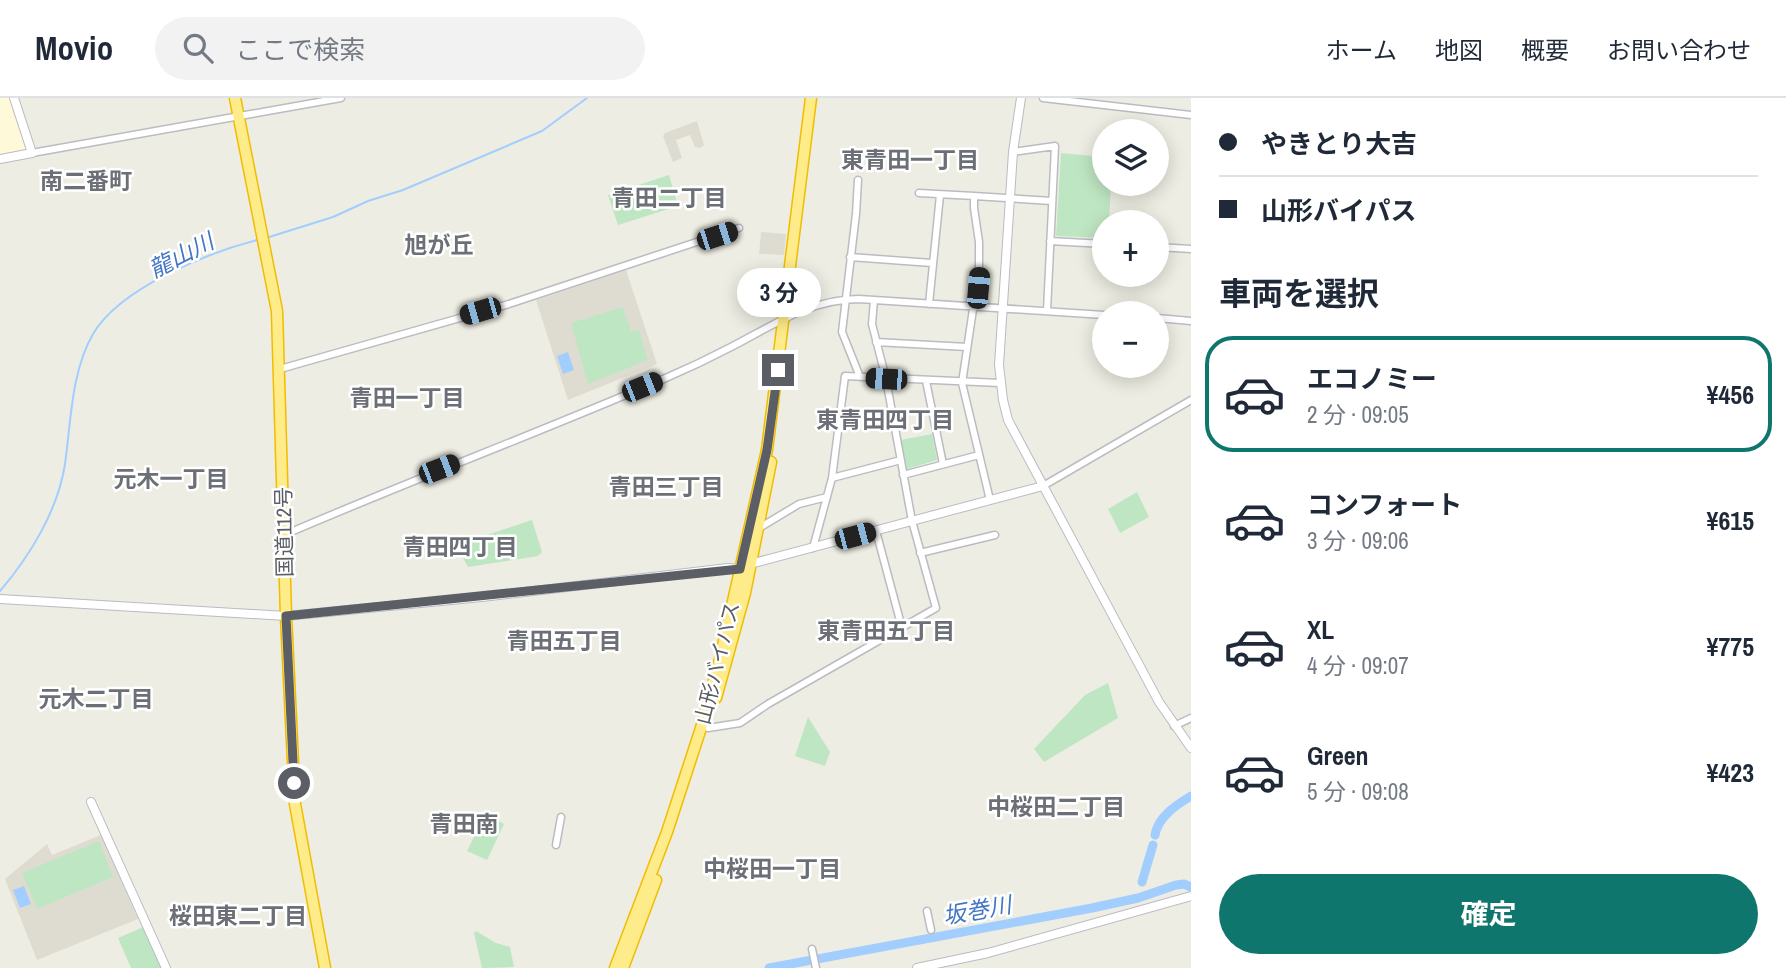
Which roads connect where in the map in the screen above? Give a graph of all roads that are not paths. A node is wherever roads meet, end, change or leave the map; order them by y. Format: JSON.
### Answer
{"nodes":[{"id":1,"x":14,"y":98,"type":"edge"},
{"id":2,"x":235,"y":98,"type":"edge"},
{"id":3,"x":341,"y":98,"type":"edge"},
{"id":4,"x":811,"y":98,"type":"edge"},
{"id":5,"x":817,"y":98,"type":"edge"},
{"id":6,"x":1021,"y":98,"type":"edge"},
{"id":7,"x":1043,"y":98,"type":"edge"},
{"id":8,"x":1191,"y":115,"type":"edge"},
{"id":9,"x":240,"y":116,"type":"junction"},
{"id":10,"x":1013,"y":152,"type":"junction"},
{"id":11,"x":32,"y":153,"type":"junction"},
{"id":12,"x":0,"y":159,"type":"edge"},
{"id":13,"x":858,"y":180,"type":"dead end"},
{"id":14,"x":919,"y":192,"type":"dead end"},
{"id":15,"x":940,"y":195,"type":"junction"},
{"id":16,"x":975,"y":196,"type":"junction"},
{"id":17,"x":1010,"y":198,"type":"junction"},
{"id":18,"x":1052,"y":201,"type":"junction"},
{"id":19,"x":739,"y":228,"type":"dead end"},
{"id":20,"x":1050,"y":241,"type":"junction"},
{"id":21,"x":1092,"y":243,"type":"edge"},
{"id":22,"x":1169,"y":248,"type":"edge"},
{"id":23,"x":1191,"y":249,"type":"edge"},
{"id":24,"x":850,"y":257,"type":"junction"},
{"id":25,"x":932,"y":263,"type":"junction"},
{"id":26,"x":846,"y":299,"type":"junction"},
{"id":27,"x":874,"y":300,"type":"junction"},
{"id":28,"x":929,"y":304,"type":"junction"},
{"id":29,"x":974,"y":306,"type":"junction"},
{"id":30,"x":1003,"y":309,"type":"junction"},
{"id":31,"x":1046,"y":311,"type":"junction"},
{"id":32,"x":1092,"y":314,"type":"edge"},
{"id":33,"x":789,"y":316,"type":"junction"},
{"id":34,"x":1169,"y":319,"type":"edge"},
{"id":35,"x":1191,"y":321,"type":"edge"},
{"id":36,"x":876,"y":342,"type":"junction"},
{"id":37,"x":967,"y":347,"type":"junction"},
{"id":38,"x":280,"y":369,"type":"junction"},
{"id":39,"x":860,"y":377,"type":"junction"},
{"id":40,"x":886,"y":379,"type":"junction"},
{"id":41,"x":926,"y":381,"type":"junction"},
{"id":42,"x":962,"y":383,"type":"junction"},
{"id":43,"x":1000,"y":383,"type":"junction"},
{"id":44,"x":1191,"y":400,"type":"edge"},
{"id":45,"x":979,"y":455,"type":"junction"},
{"id":46,"x":901,"y":460,"type":"junction"},
{"id":47,"x":943,"y":464,"type":"junction"},
{"id":48,"x":903,"y":475,"type":"junction"},
{"id":49,"x":832,"y":478,"type":"junction"},
{"id":50,"x":1043,"y":486,"type":"junction"},
{"id":51,"x":827,"y":496,"type":"junction"},
{"id":52,"x":990,"y":500,"type":"junction"},
{"id":53,"x":912,"y":521,"type":"junction"},
{"id":54,"x":757,"y":529,"type":"junction"},
{"id":55,"x":876,"y":531,"type":"junction"},
{"id":56,"x":284,"y":535,"type":"junction"},
{"id":57,"x":995,"y":535,"type":"dead end"},
{"id":58,"x":813,"y":548,"type":"junction"},
{"id":59,"x":920,"y":552,"type":"junction"},
{"id":60,"x":745,"y":566,"type":"junction"},
{"id":61,"x":0,"y":600,"type":"edge"},
{"id":62,"x":286,"y":616,"type":"junction"},
{"id":63,"x":902,"y":628,"type":"junction"},
{"id":64,"x":1191,"y":718,"type":"edge"},
{"id":65,"x":1174,"y":726,"type":"junction"},
{"id":66,"x":708,"y":728,"type":"junction"},
{"id":67,"x":1191,"y":748,"type":"edge"},
{"id":68,"x":91,"y":803,"type":"dead end"},
{"id":69,"x":561,"y":817,"type":"dead end"},
{"id":70,"x":556,"y":845,"type":"dead end"},
{"id":71,"x":1189,"y":897,"type":"edge"},
{"id":72,"x":927,"y":911,"type":"dead end"},
{"id":73,"x":931,"y":930,"type":"dead end"},
{"id":74,"x":812,"y":949,"type":"dead end"},
{"id":75,"x":954,"y":965,"type":"edge"},
{"id":76,"x":166,"y":968,"type":"edge"},
{"id":77,"x":324,"y":968,"type":"edge"},
{"id":78,"x":615,"y":968,"type":"edge"},
{"id":79,"x":623,"y":968,"type":"edge"},
{"id":80,"x":816,"y":968,"type":"edge"},
{"id":81,"x":917,"y":968,"type":"edge"}],
"edges":[{"from":1,"to":11,"type":"street"},
{"from":2,"to":9,"type":"highway","name":"国道112号"},
{"from":3,"to":9,"type":"street"},
{"from":4,"to":33,"type":"highway","name":"山形バイパス"},
{"from":5,"to":33,"type":"highway","name":"山形バイパス"},
{"from":6,"to":10,"type":"street"},
{"from":7,"to":8,"type":"street"},
{"from":9,"to":11,"type":"street"},
{"from":9,"to":38,"type":"highway","name":"国道112号"},
{"from":10,"to":17,"type":"street"},
{"from":10,"to":18,"type":"street"},
{"from":11,"to":12,"type":"street"},
{"from":13,"to":24,"type":"street"},
{"from":14,"to":15,"type":"street"},
{"from":15,"to":16,"type":"street"},
{"from":15,"to":25,"type":"street"},
{"from":16,"to":17,"type":"street"},
{"from":16,"to":29,"type":"street"},
{"from":17,"to":18,"type":"street"},
{"from":17,"to":30,"type":"street"},
{"from":18,"to":20,"type":"street"},
{"from":19,"to":38,"type":"street"},
{"from":20,"to":21,"type":"street"},
{"from":20,"to":31,"type":"street"},
{"from":22,"to":23,"type":"street"},
{"from":24,"to":25,"type":"street"},
{"from":24,"to":26,"type":"street"},
{"from":25,"to":28,"type":"street"},
{"from":26,"to":27,"type":"street"},
{"from":26,"to":33,"type":"street"},
{"from":26,"to":39,"type":"street"},
{"from":27,"to":28,"type":"street"},
{"from":27,"to":36,"type":"street"},
{"from":28,"to":29,"type":"street"},
{"from":29,"to":30,"type":"street"},
{"from":29,"to":37,"type":"street"},
{"from":30,"to":31,"type":"street"},
{"from":30,"to":43,"type":"street"},
{"from":31,"to":32,"type":"street"},
{"from":33,"to":54,"type":"highway","name":"山形バイパス"},
{"from":33,"to":56,"type":"street"},
{"from":33,"to":60,"type":"highway","name":"山形バイパス"},
{"from":34,"to":35,"type":"street"},
{"from":36,"to":37,"type":"street"},
{"from":36,"to":40,"type":"street"},
{"from":37,"to":42,"type":"street"},
{"from":38,"to":56,"type":"highway","name":"国道112号"},
{"from":39,"to":40,"type":"street"},
{"from":39,"to":49,"type":"street"},
{"from":40,"to":41,"type":"street"},
{"from":40,"to":46,"type":"street"},
{"from":41,"to":42,"type":"street"},
{"from":41,"to":47,"type":"street"},
{"from":42,"to":43,"type":"street"},
{"from":42,"to":45,"type":"street"},
{"from":43,"to":50,"type":"street"},
{"from":44,"to":50,"type":"street"},
{"from":45,"to":47,"type":"street"},
{"from":45,"to":52,"type":"street"},
{"from":46,"to":48,"type":"street"},
{"from":46,"to":49,"type":"street"},
{"from":47,"to":48,"type":"street"},
{"from":48,"to":53,"type":"street"},
{"from":49,"to":51,"type":"street"},
{"from":50,"to":52,"type":"street"},
{"from":50,"to":65,"type":"street"},
{"from":51,"to":54,"type":"street"},
{"from":51,"to":58,"type":"street"},
{"from":52,"to":53,"type":"street"},
{"from":53,"to":55,"type":"street"},
{"from":53,"to":59,"type":"street"},
{"from":54,"to":60,"type":"highway","name":"山形バイパス"},
{"from":55,"to":58,"type":"street"},
{"from":55,"to":63,"type":"street"},
{"from":56,"to":62,"type":"highway","name":"国道112号"},
{"from":57,"to":59,"type":"street"},
{"from":58,"to":60,"type":"street"},
{"from":59,"to":63,"type":"street"},
{"from":60,"to":62,"type":"street"},
{"from":60,"to":66,"type":"highway","name":"山形バイパス"},
{"from":60,"to":78,"type":"highway","name":"山形バイパス"},
{"from":61,"to":62,"type":"street"},
{"from":62,"to":77,"type":"highway","name":"国道112号"},
{"from":63,"to":66,"type":"street"},
{"from":64,"to":65,"type":"street"},
{"from":65,"to":67,"type":"street"},
{"from":66,"to":79,"type":"highway","name":"山形バイパス"},
{"from":68,"to":76,"type":"street"},
{"from":69,"to":70,"type":"street"},
{"from":71,"to":75,"type":"street"},
{"from":72,"to":73,"type":"street"},
{"from":74,"to":80,"type":"street"},
{"from":75,"to":81,"type":"street"}]}
